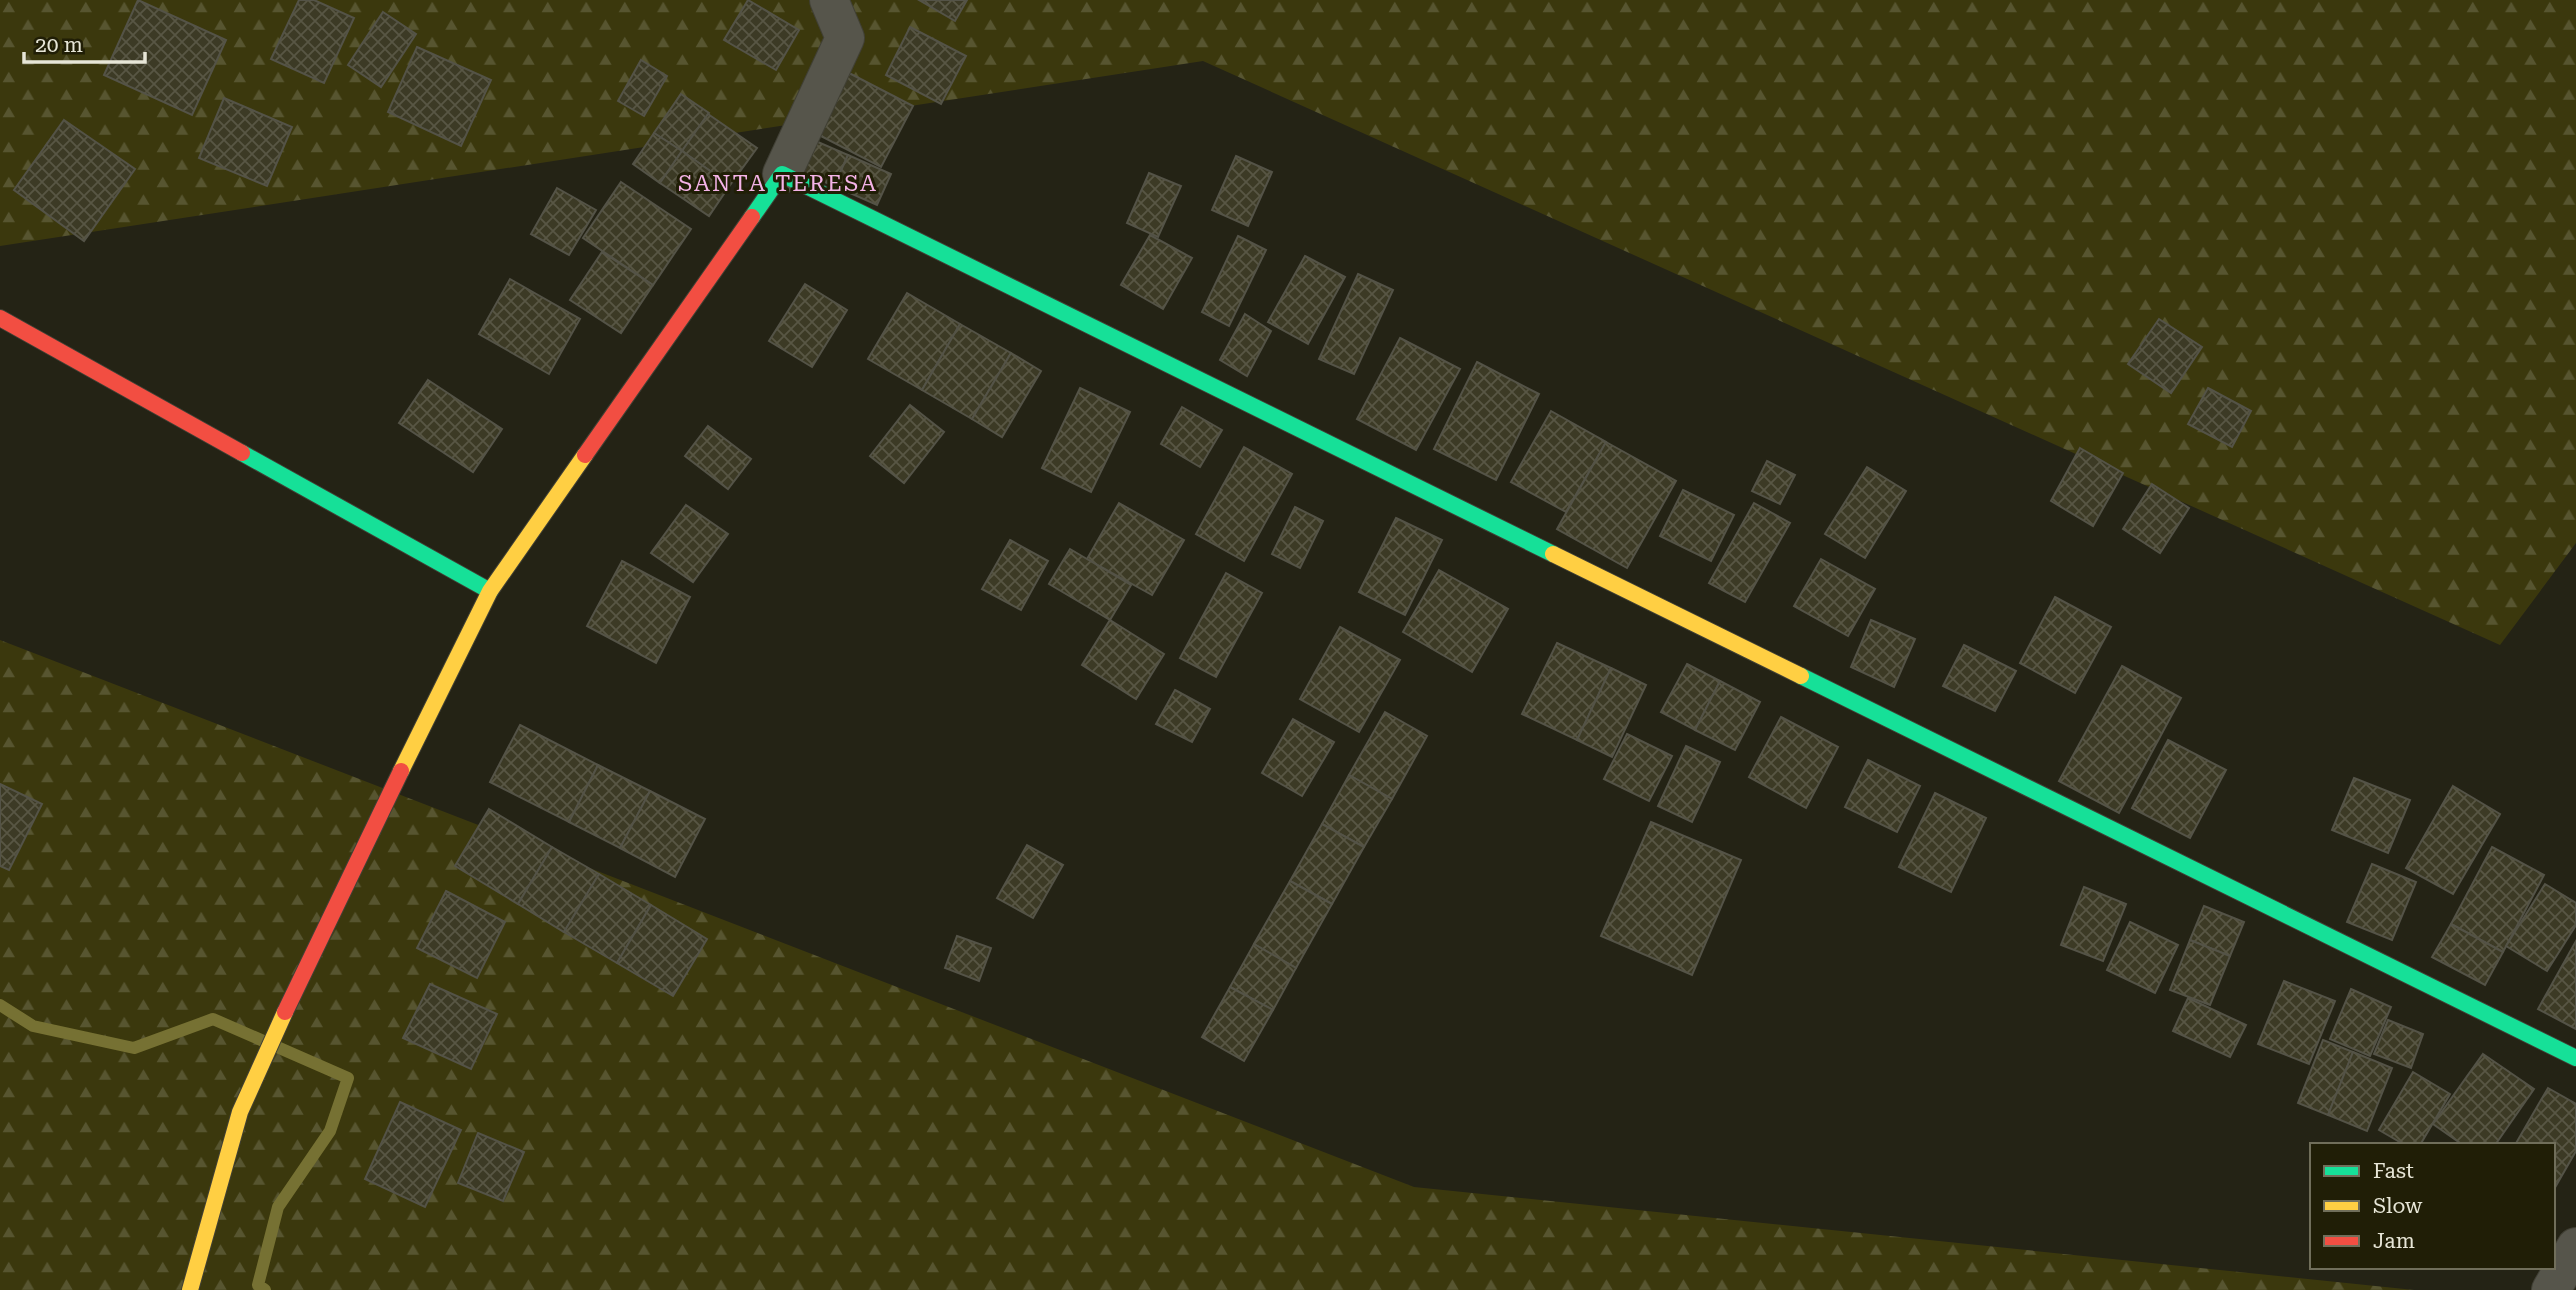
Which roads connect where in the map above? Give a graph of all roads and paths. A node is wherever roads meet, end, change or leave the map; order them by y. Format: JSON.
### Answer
{"nodes":[{"id":1,"x":829,"y":0,"type":"edge"},
{"id":2,"x":782,"y":174,"type":"junction"},
{"id":3,"x":0,"y":318,"type":"edge"},
{"id":4,"x":490,"y":591,"type":"junction"},
{"id":5,"x":2576,"y":1058,"type":"edge"},
{"id":6,"x":2576,"y":1247,"type":"edge"},
{"id":7,"x":190,"y":1290,"type":"edge"},
{"id":8,"x":2552,"y":1290,"type":"edge"}],
"edges":[{"from":1,"to":2,"type":"street"},
{"from":2,"to":4,"type":"street"},
{"from":2,"to":5,"type":"street"},
{"from":3,"to":4,"type":"street"},
{"from":4,"to":7,"type":"street"},
{"from":6,"to":8,"type":"street"}]}
